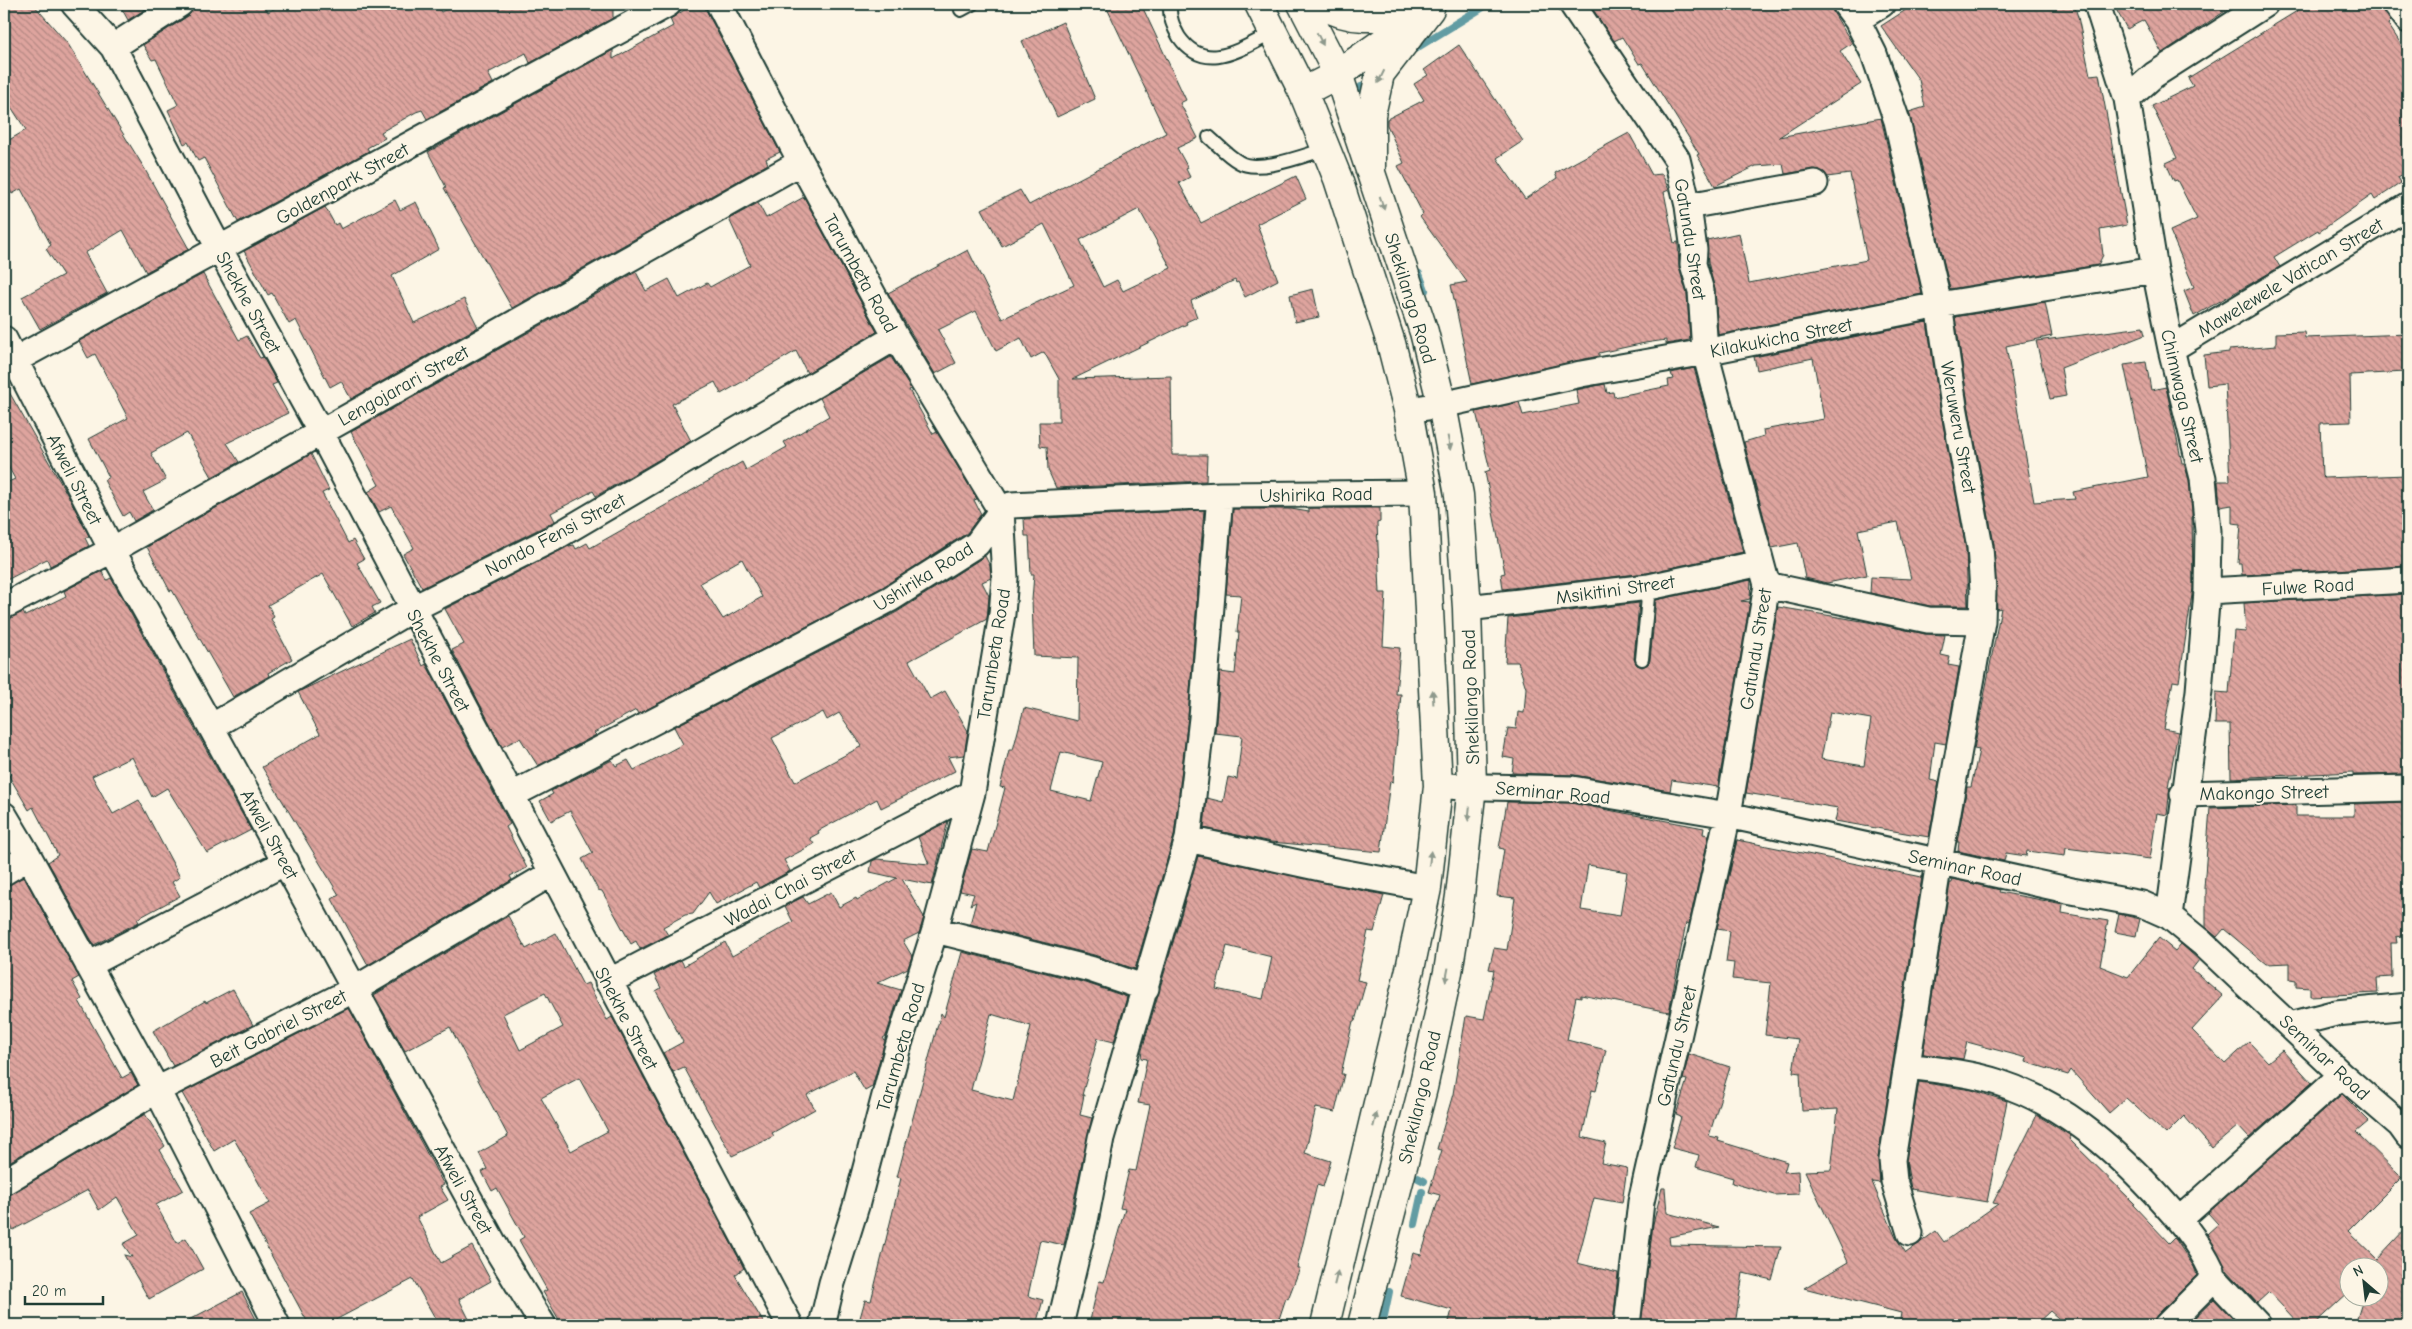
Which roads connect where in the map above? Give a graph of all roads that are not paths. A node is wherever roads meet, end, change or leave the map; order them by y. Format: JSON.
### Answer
{"nodes":[{"id":1,"x":74,"y":4,"type":"edge"},
{"id":2,"x":180,"y":4,"type":"edge"},
{"id":3,"x":668,"y":4,"type":"edge"},
{"id":4,"x":719,"y":4,"type":"edge"},
{"id":5,"x":1170,"y":4,"type":"edge"},
{"id":6,"x":1259,"y":4,"type":"edge"},
{"id":7,"x":1302,"y":4,"type":"edge"},
{"id":8,"x":1320,"y":4,"type":"edge"},
{"id":9,"x":1572,"y":4,"type":"edge"},
{"id":10,"x":1882,"y":4,"type":"edge"},
{"id":11,"x":2097,"y":4,"type":"edge"},
{"id":12,"x":2265,"y":4,"type":"edge"},
{"id":13,"x":2396,"y":4,"type":"edge"},
{"id":14,"x":1435,"y":6,"type":"edge"},
{"id":15,"x":1851,"y":12,"type":"edge"},
{"id":16,"x":2408,"y":20,"type":"edge"},
{"id":17,"x":1275,"y":32,"type":"junction"},
{"id":18,"x":113,"y":47,"type":"junction"},
{"id":19,"x":1338,"y":74,"type":"junction"},
{"id":20,"x":1304,"y":92,"type":"junction"},
{"id":21,"x":2127,"y":99,"type":"junction"},
{"id":22,"x":1209,"y":137,"type":"dead end"},
{"id":23,"x":1326,"y":149,"type":"junction"},
{"id":24,"x":801,"y":162,"type":"junction"},
{"id":25,"x":1371,"y":167,"type":"junction"},
{"id":26,"x":1815,"y":183,"type":"dead end"},
{"id":27,"x":1688,"y":206,"type":"junction"},
{"id":28,"x":2408,"y":206,"type":"edge"},
{"id":29,"x":220,"y":250,"type":"junction"},
{"id":30,"x":2155,"y":270,"type":"junction"},
{"id":31,"x":1939,"y":305,"type":"junction"},
{"id":32,"x":896,"y":337,"type":"junction"},
{"id":33,"x":2171,"y":349,"type":"junction"},
{"id":34,"x":9,"y":350,"type":"edge"},
{"id":35,"x":1705,"y":352,"type":"junction"},
{"id":36,"x":1442,"y":405,"type":"junction"},
{"id":37,"x":1408,"y":410,"type":"junction"},
{"id":38,"x":320,"y":431,"type":"junction"},
{"id":39,"x":1423,"y":493,"type":"junction"},
{"id":40,"x":1220,"y":495,"type":"junction"},
{"id":41,"x":1001,"y":512,"type":"junction"},
{"id":42,"x":112,"y":550,"type":"junction"},
{"id":43,"x":1764,"y":574,"type":"junction"},
{"id":44,"x":2408,"y":580,"type":"edge"},
{"id":45,"x":1649,"y":587,"type":"junction"},
{"id":46,"x":2207,"y":591,"type":"junction"},
{"id":47,"x":4,"y":606,"type":"edge"},
{"id":48,"x":412,"y":608,"type":"junction"},
{"id":49,"x":1467,"y":608,"type":"junction"},
{"id":50,"x":1982,"y":621,"type":"junction"},
{"id":51,"x":1642,"y":659,"type":"dead end"},
{"id":52,"x":211,"y":727,"type":"junction"},
{"id":53,"x":1438,"y":786,"type":"junction"},
{"id":54,"x":1472,"y":786,"type":"junction"},
{"id":55,"x":2408,"y":788,"type":"edge"},
{"id":56,"x":972,"y":792,"type":"junction"},
{"id":57,"x":2183,"y":794,"type":"junction"},
{"id":58,"x":512,"y":795,"type":"junction"},
{"id":59,"x":1728,"y":815,"type":"junction"},
{"id":60,"x":4,"y":816,"type":"edge"},
{"id":61,"x":1188,"y":839,"type":"junction"},
{"id":62,"x":29,"y":857,"type":"junction"},
{"id":63,"x":286,"y":862,"type":"junction"},
{"id":64,"x":1939,"y":862,"type":"junction"},
{"id":65,"x":4,"y":872,"type":"edge"},
{"id":66,"x":552,"y":873,"type":"junction"},
{"id":67,"x":1427,"y":888,"type":"junction"},
{"id":68,"x":2169,"y":916,"type":"junction"},
{"id":69,"x":935,"y":930,"type":"junction"},
{"id":70,"x":88,"y":965,"type":"junction"},
{"id":71,"x":608,"y":982,"type":"junction"},
{"id":72,"x":1146,"y":988,"type":"junction"},
{"id":73,"x":355,"y":989,"type":"junction"},
{"id":74,"x":2408,"y":1006,"type":"edge"},
{"id":75,"x":2290,"y":1025,"type":"junction"},
{"id":76,"x":1907,"y":1066,"type":"junction"},
{"id":77,"x":2342,"y":1075,"type":"junction"},
{"id":78,"x":157,"y":1090,"type":"junction"},
{"id":79,"x":2408,"y":1136,"type":"edge"},
{"id":80,"x":4,"y":1182,"type":"edge"},
{"id":81,"x":2180,"y":1219,"type":"junction"},
{"id":82,"x":1910,"y":1233,"type":"dead end"},
{"id":83,"x":2212,"y":1277,"type":"junction"},
{"id":84,"x":277,"y":1325,"type":"edge"},
{"id":85,"x":542,"y":1325,"type":"edge"},
{"id":86,"x":790,"y":1325,"type":"edge"},
{"id":87,"x":822,"y":1325,"type":"edge"},
{"id":88,"x":1060,"y":1325,"type":"edge"},
{"id":89,"x":1325,"y":1325,"type":"edge"},
{"id":90,"x":1362,"y":1325,"type":"edge"},
{"id":91,"x":1627,"y":1325,"type":"edge"},
{"id":92,"x":2167,"y":1325,"type":"edge"},
{"id":93,"x":2258,"y":1325,"type":"edge"}],
"edges":[{"from":1,"to":18,"type":"street","name":"Shekhe Street"},
{"from":2,"to":18,"type":"street"},
{"from":3,"to":29,"type":"street","name":"Goldenpark Street"},
{"from":4,"to":24,"type":"street","name":"Tarumbeta Road"},
{"from":5,"to":17,"type":"lane"},
{"from":6,"to":17,"type":"main road","name":"Shekilango Road"},
{"from":7,"to":19,"type":"main road","name":"Shekilango Road","one_way":true},
{"from":8,"to":14,"type":"main road"},
{"from":9,"to":27,"type":"street","name":"Gatundu Street"},
{"from":10,"to":15,"type":"street"},
{"from":11,"to":21,"type":"street","name":"Chimwaga Street"},
{"from":12,"to":21,"type":"street"},
{"from":13,"to":16,"type":"street"},
{"from":14,"to":19,"type":"main road"},
{"from":14,"to":25,"type":"main road","one_way":true},
{"from":15,"to":31,"type":"street","name":"Weruweru Street"},
{"from":17,"to":20,"type":"main road","name":"Shekilango Road"},
{"from":18,"to":29,"type":"street","name":"Shekhe Street"},
{"from":19,"to":20,"type":"main road"},
{"from":19,"to":25,"type":"main road","name":"Shekilango Road"},
{"from":20,"to":23,"type":"main road","name":"Shekilango Road"},
{"from":21,"to":30,"type":"street","name":"Chimwaga Street"},
{"from":22,"to":23,"type":"lane"},
{"from":23,"to":37,"type":"main road","name":"Shekilango Road"},
{"from":24,"to":32,"type":"street","name":"Tarumbeta Road"},
{"from":24,"to":38,"type":"street","name":"Lengojarari Street"},
{"from":25,"to":36,"type":"main road","name":"Shekilango Road","one_way":true},
{"from":26,"to":27,"type":"street"},
{"from":27,"to":35,"type":"street","name":"Gatundu Street"},
{"from":28,"to":33,"type":"street","name":"Mawelewele Vatican Street"},
{"from":29,"to":34,"type":"street","name":"Goldenpark Street"},
{"from":29,"to":38,"type":"street","name":"Shekhe Street"},
{"from":30,"to":31,"type":"street","name":"Kilakukicha Street"},
{"from":30,"to":33,"type":"street","name":"Chimwaga Street"},
{"from":31,"to":35,"type":"street","name":"Kilakukicha Street"},
{"from":31,"to":50,"type":"street","name":"Weruweru Street"},
{"from":32,"to":41,"type":"street","name":"Tarumbeta Road"},
{"from":32,"to":48,"type":"street","name":"Nondo Fensi Street"},
{"from":33,"to":46,"type":"street","name":"Chimwaga Street"},
{"from":34,"to":42,"type":"street","name":"Afweli Street"},
{"from":35,"to":36,"type":"street","name":"Kilakukicha Street"},
{"from":35,"to":43,"type":"street","name":"Gatundu Street"},
{"from":36,"to":37,"type":"street","name":"Kilakukicha Street"},
{"from":36,"to":49,"type":"main road","name":"Shekilango Road","one_way":true},
{"from":37,"to":39,"type":"main road","name":"Shekilango Road"},
{"from":38,"to":42,"type":"street","name":"Lengojarari Street"},
{"from":38,"to":48,"type":"street","name":"Shekhe Street"},
{"from":39,"to":40,"type":"street","name":"Ushirika Road"},
{"from":53,"to":39,"type":"main road","name":"Shekilango Road","one_way":true},
{"from":40,"to":41,"type":"street","name":"Ushirika Road"},
{"from":40,"to":61,"type":"street"},
{"from":41,"to":56,"type":"street","name":"Tarumbeta Road"},
{"from":41,"to":58,"type":"street","name":"Ushirika Road"},
{"from":42,"to":47,"type":"street","name":"Lengojarari Street"},
{"from":42,"to":52,"type":"street","name":"Afweli Street"},
{"from":43,"to":45,"type":"street","name":"Msikitini Street"},
{"from":43,"to":50,"type":"street","name":"Msikitini Street"},
{"from":43,"to":59,"type":"street","name":"Gatundu Street"},
{"from":44,"to":46,"type":"street","name":"Fulwe Road"},
{"from":45,"to":49,"type":"street","name":"Msikitini Street"},
{"from":45,"to":51,"type":"lane"},
{"from":46,"to":57,"type":"street","name":"Chimwaga Street"},
{"from":48,"to":52,"type":"street","name":"Nondo Fensi Street"},
{"from":48,"to":58,"type":"street","name":"Shekhe Street"},
{"from":49,"to":54,"type":"main road","name":"Shekilango Road"},
{"from":50,"to":64,"type":"street","name":"Weruweru Street"},
{"from":52,"to":63,"type":"street","name":"Afweli Street"},
{"from":53,"to":54,"type":"street","name":"Seminar Road"},
{"from":67,"to":53,"type":"main road","name":"Shekilango Road","one_way":true},
{"from":54,"to":59,"type":"street","name":"Seminar Road"},
{"from":54,"to":90,"type":"main road","name":"Shekilango Road","one_way":true},
{"from":55,"to":57,"type":"street","name":"Makongo Street"},
{"from":56,"to":69,"type":"street","name":"Tarumbeta Road"},
{"from":56,"to":71,"type":"street","name":"Wadai Chai Street"},
{"from":57,"to":68,"type":"street","name":"Makongo Street"},
{"from":58,"to":66,"type":"street","name":"Shekhe Street"},
{"from":59,"to":64,"type":"street","name":"Seminar Road"},
{"from":59,"to":91,"type":"street","name":"Gatundu Street"},
{"from":60,"to":62,"type":"street"},
{"from":61,"to":67,"type":"street"},
{"from":61,"to":72,"type":"street"},
{"from":62,"to":65,"type":"street"},
{"from":62,"to":70,"type":"street"},
{"from":63,"to":70,"type":"street"},
{"from":63,"to":73,"type":"street","name":"Afweli Street"},
{"from":64,"to":68,"type":"street","name":"Seminar Road"},
{"from":64,"to":76,"type":"street","name":"Weruweru Street"},
{"from":66,"to":71,"type":"street","name":"Shekhe Street"},
{"from":66,"to":73,"type":"street","name":"Beit Gabriel Street"},
{"from":89,"to":67,"type":"main road","name":"Shekilango Road","one_way":true},
{"from":68,"to":75,"type":"street","name":"Seminar Road"},
{"from":69,"to":72,"type":"street"},
{"from":69,"to":87,"type":"street","name":"Tarumbeta Road"},
{"from":70,"to":78,"type":"street"},
{"from":71,"to":86,"type":"street","name":"Shekhe Street"},
{"from":72,"to":88,"type":"street"},
{"from":73,"to":78,"type":"street","name":"Beit Gabriel Street"},
{"from":73,"to":85,"type":"street","name":"Afweli Street"},
{"from":74,"to":75,"type":"street"},
{"from":75,"to":77,"type":"street","name":"Seminar Road"},
{"from":76,"to":81,"type":"street"},
{"from":76,"to":82,"type":"street","name":"Weruweru Street"},
{"from":77,"to":79,"type":"street","name":"Seminar Road"},
{"from":77,"to":81,"type":"street"},
{"from":78,"to":80,"type":"street","name":"Beit Gabriel Street"},
{"from":78,"to":84,"type":"street"},
{"from":81,"to":83,"type":"street"},
{"from":83,"to":92,"type":"street"},
{"from":83,"to":93,"type":"street"}]}
